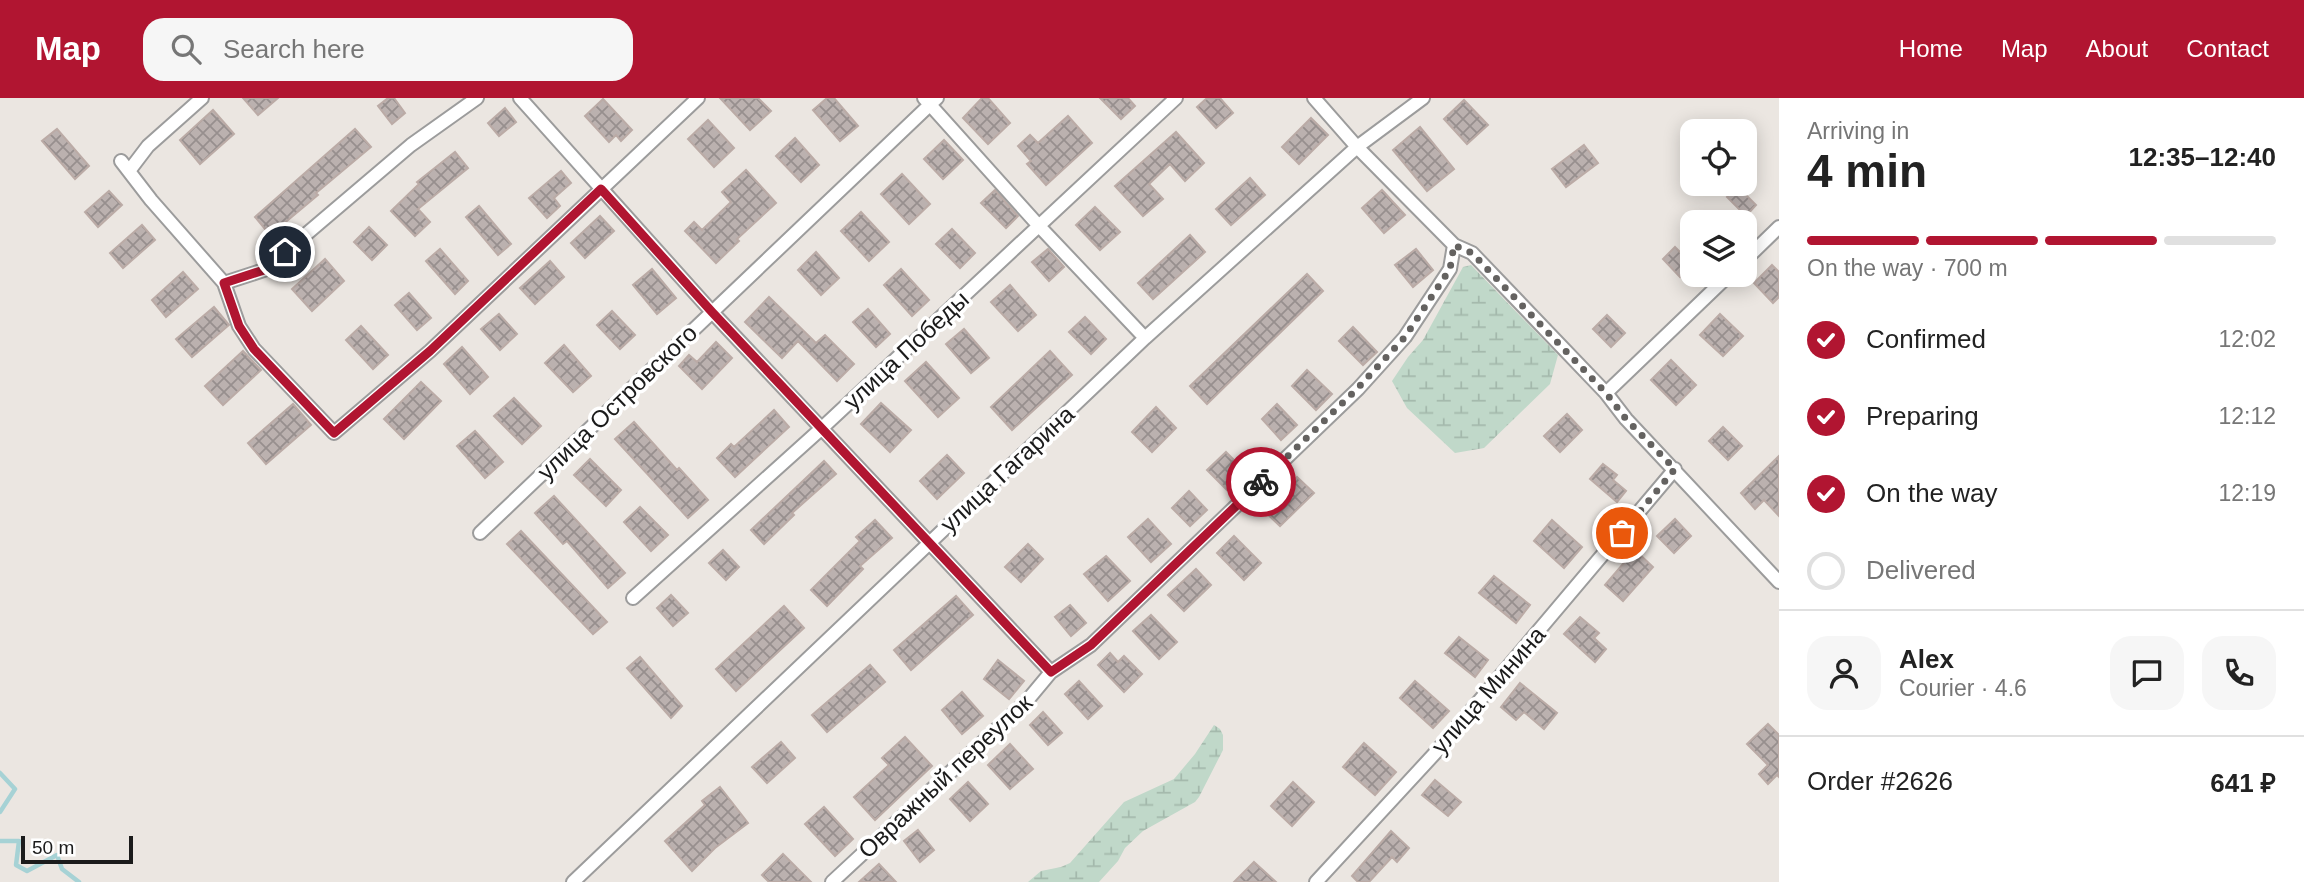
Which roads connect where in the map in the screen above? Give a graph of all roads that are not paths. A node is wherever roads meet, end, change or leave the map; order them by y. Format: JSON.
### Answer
{"nodes":[{"id":1,"x":202,"y":98,"type":"edge"},
{"id":2,"x":477,"y":98,"type":"edge"},
{"id":3,"x":520,"y":98,"type":"edge"},
{"id":4,"x":698,"y":98,"type":"edge"},
{"id":5,"x":1176,"y":98,"type":"edge"},
{"id":6,"x":1314,"y":98,"type":"edge"},
{"id":7,"x":1423,"y":98,"type":"edge"},
{"id":8,"x":930,"y":100,"type":"edge"},
{"id":9,"x":1357,"y":146,"type":"junction"},
{"id":10,"x":601,"y":189,"type":"junction"},
{"id":11,"x":1039,"y":226,"type":"junction"},
{"id":12,"x":1779,"y":227,"type":"edge"},
{"id":13,"x":1454,"y":245,"type":"junction"},
{"id":14,"x":1757,"y":248,"type":"edge"},
{"id":15,"x":224,"y":283,"type":"junction"},
{"id":16,"x":1716,"y":287,"type":"edge"},
{"id":17,"x":712,"y":312,"type":"junction"},
{"id":18,"x":1145,"y":338,"type":"junction"},
{"id":19,"x":1606,"y":393,"type":"junction"},
{"id":20,"x":822,"y":428,"type":"junction"},
{"id":21,"x":1675,"y":469,"type":"junction"},
{"id":22,"x":480,"y":533,"type":"dead end"},
{"id":23,"x":929,"y":542,"type":"junction"},
{"id":24,"x":1776,"y":574,"type":"edge"},
{"id":25,"x":633,"y":598,"type":"dead end"},
{"id":26,"x":1051,"y":672,"type":"junction"},
{"id":27,"x":573,"y":882,"type":"edge"},
{"id":28,"x":832,"y":882,"type":"edge"},
{"id":29,"x":1316,"y":882,"type":"edge"}],
"edges":[{"from":1,"to":15,"type":"street"},
{"from":2,"to":15,"type":"street"},
{"from":3,"to":10,"type":"street"},
{"from":4,"to":10,"type":"street"},
{"from":5,"to":11,"type":"street","name":"улица Победы"},
{"from":6,"to":9,"type":"street"},
{"from":7,"to":9,"type":"street","name":"улица Гагарина"},
{"from":8,"to":11,"type":"street"},
{"from":8,"to":17,"type":"street","name":"улица Островского"},
{"from":9,"to":13,"type":"street"},
{"from":9,"to":18,"type":"street","name":"улица Гагарина"},
{"from":10,"to":15,"type":"street"},
{"from":10,"to":17,"type":"street"},
{"from":11,"to":18,"type":"street"},
{"from":11,"to":20,"type":"street","name":"улица Победы"},
{"from":12,"to":14,"type":"street"},
{"from":13,"to":19,"type":"street"},
{"from":13,"to":26,"type":"street","name":"Овражный переулок"},
{"from":16,"to":19,"type":"street"},
{"from":17,"to":20,"type":"street"},
{"from":17,"to":22,"type":"street","name":"улица Островского"},
{"from":18,"to":23,"type":"street","name":"улица Гагарина"},
{"from":19,"to":21,"type":"street"},
{"from":20,"to":23,"type":"street"},
{"from":20,"to":25,"type":"street","name":"улица Победы"},
{"from":21,"to":24,"type":"street"},
{"from":21,"to":29,"type":"street","name":"улица Минина"},
{"from":23,"to":26,"type":"street"},
{"from":23,"to":27,"type":"street","name":"улица Гагарина"},
{"from":26,"to":28,"type":"street","name":"Овражный переулок"}]}
